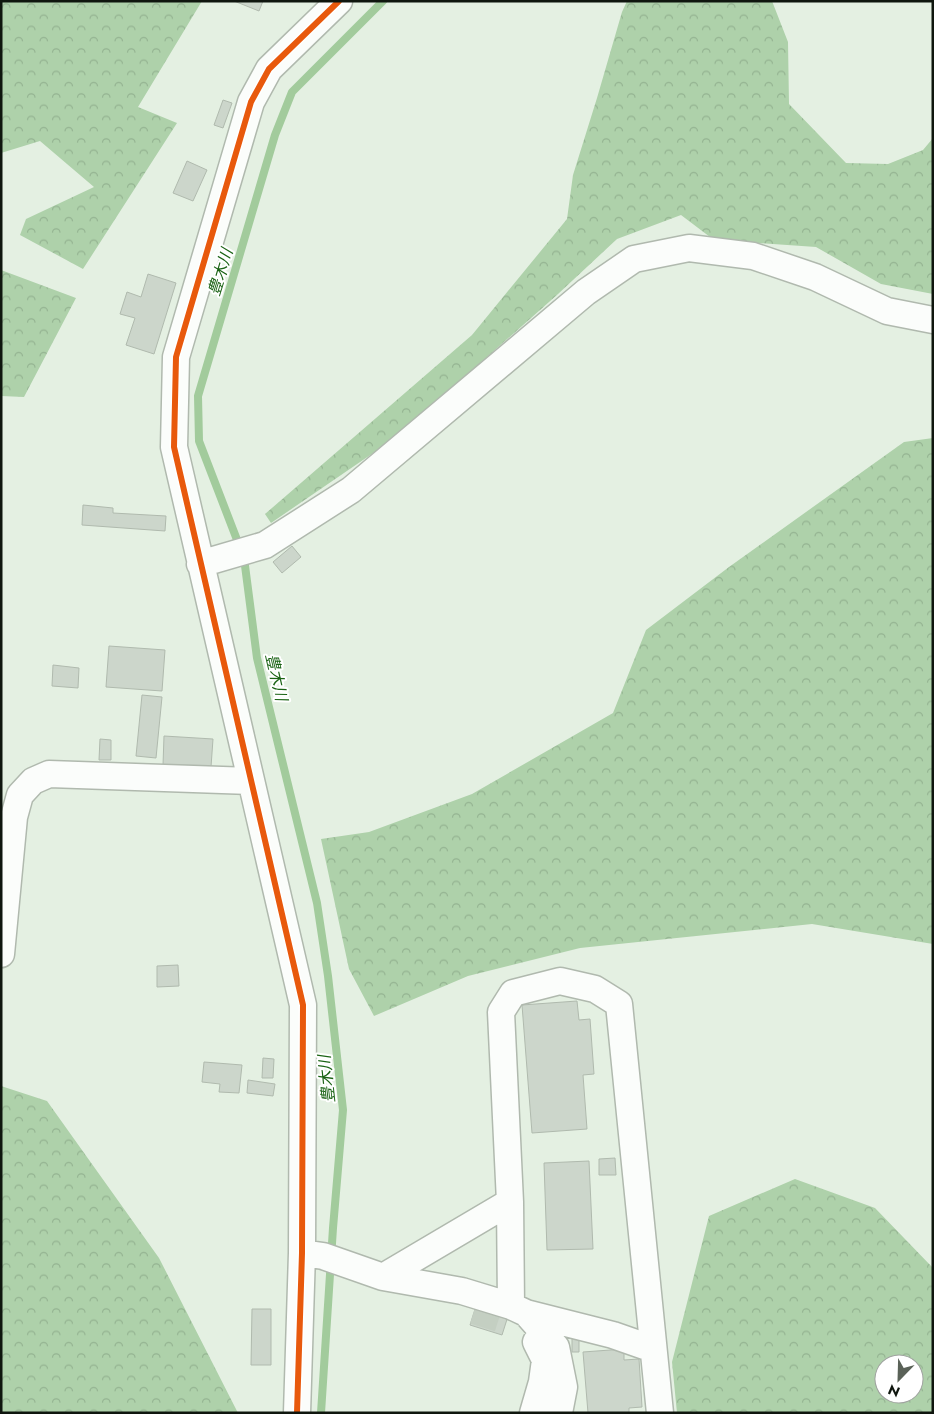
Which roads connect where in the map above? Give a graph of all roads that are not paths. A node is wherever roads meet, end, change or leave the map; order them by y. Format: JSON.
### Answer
{"nodes":[{"id":1,"x":339,"y":1,"type":"edge"},
{"id":2,"x":933,"y":320,"type":"edge"},
{"id":3,"x":200,"y":564,"type":"junction"},
{"id":4,"x":251,"y":781,"type":"junction"},
{"id":5,"x":4,"y":883,"type":"edge"},
{"id":6,"x":1,"y":954,"type":"edge"},
{"id":7,"x":510,"y":1202,"type":"junction"},
{"id":8,"x":322,"y":1257,"type":"junction"},
{"id":9,"x":383,"y":1277,"type":"junction"},
{"id":10,"x":474,"y":1311,"type":"tunnel mouth"},
{"id":11,"x":514,"y":1313,"type":"junction"},
{"id":12,"x":653,"y":1349,"type":"junction"},
{"id":13,"x":297,"y":1413,"type":"edge"},
{"id":14,"x":533,"y":1413,"type":"edge"},
{"id":15,"x":559,"y":1413,"type":"edge"},
{"id":16,"x":660,"y":1413,"type":"edge"}],
"edges":[{"from":1,"to":3,"type":"street"},
{"from":2,"to":3,"type":"street"},
{"from":3,"to":4,"type":"street"},
{"from":4,"to":5,"type":"street"},
{"from":4,"to":8,"type":"street"},
{"from":5,"to":6,"type":"street"},
{"from":7,"to":9,"type":"street"},
{"from":7,"to":11,"type":"street"},
{"from":7,"to":12,"type":"street"},
{"from":8,"to":9,"type":"street"},
{"from":8,"to":13,"type":"street"},
{"from":9,"to":10,"type":"street"},
{"from":9,"to":11,"type":"street"},
{"from":11,"to":12,"type":"street"},
{"from":11,"to":14,"type":"street"},
{"from":11,"to":15,"type":"street"},
{"from":12,"to":16,"type":"street"}]}
